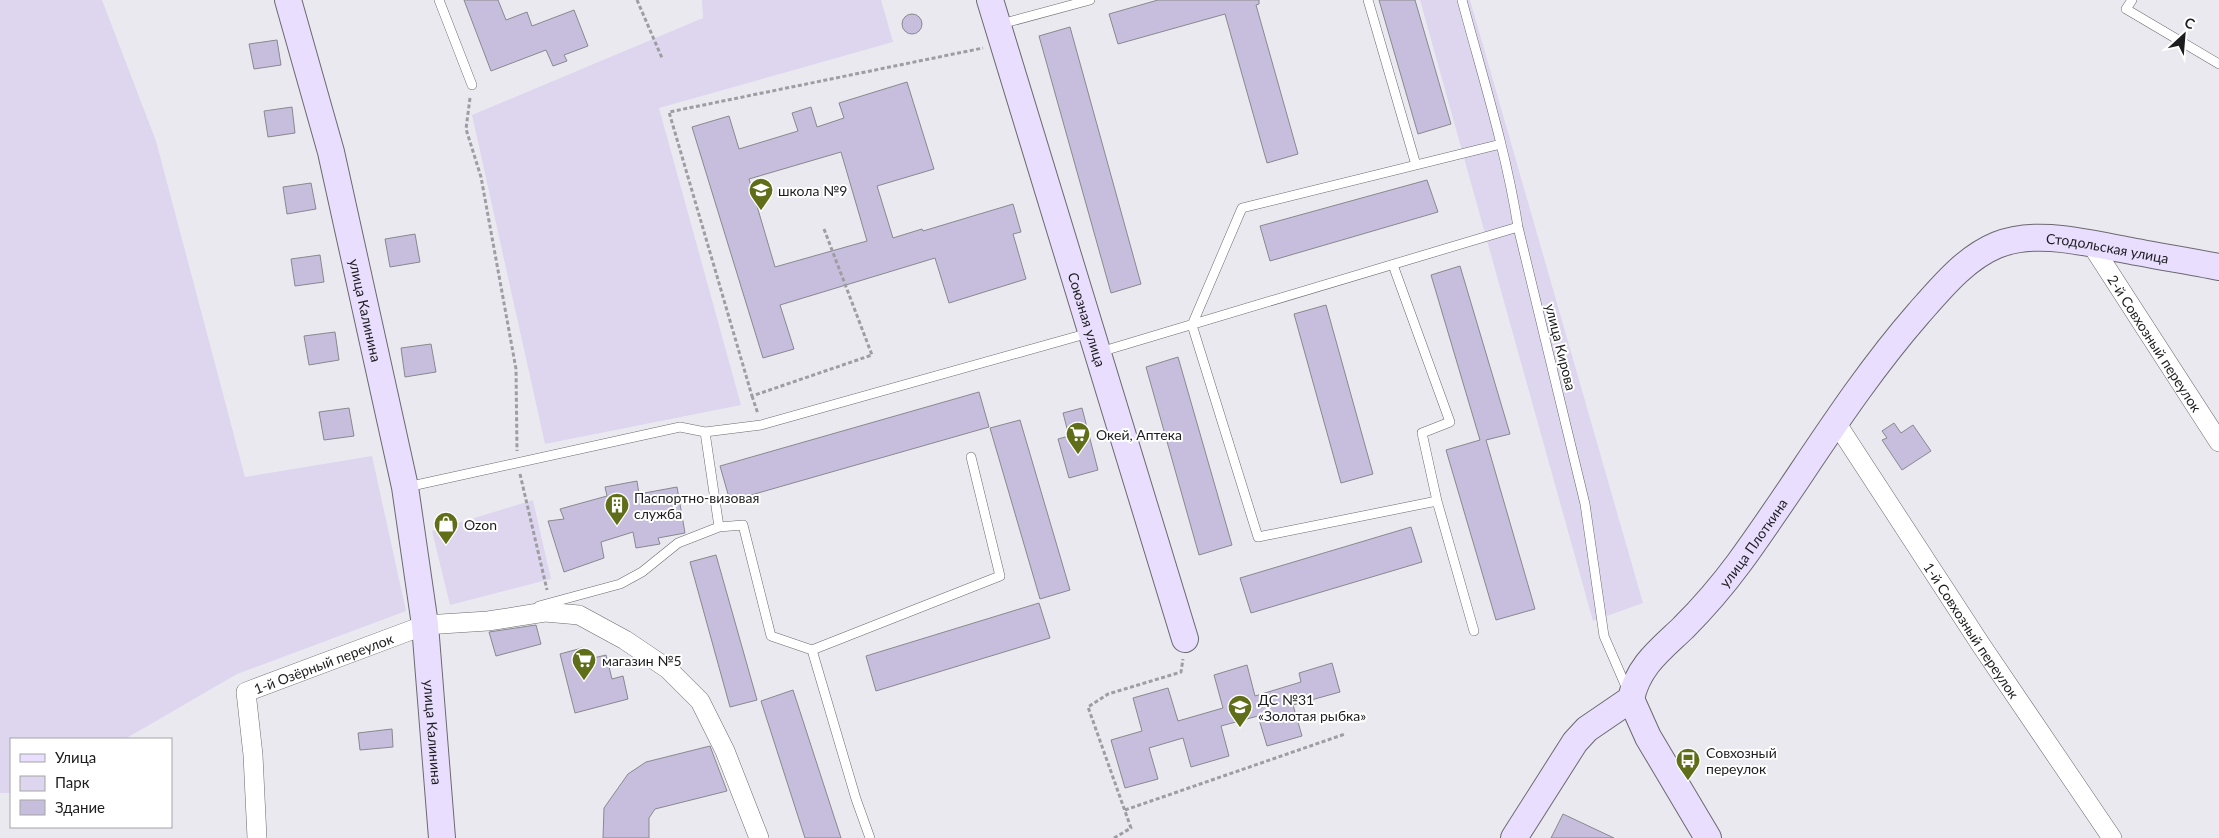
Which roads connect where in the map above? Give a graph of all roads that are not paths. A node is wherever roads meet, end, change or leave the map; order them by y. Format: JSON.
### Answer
{"nodes":[{"id":1,"x":288,"y":0,"type":"edge"},
{"id":2,"x":439,"y":0,"type":"edge"},
{"id":3,"x":990,"y":0,"type":"edge"},
{"id":4,"x":1090,"y":0,"type":"edge"},
{"id":5,"x":1368,"y":0,"type":"edge"},
{"id":6,"x":1462,"y":0,"type":"edge"},
{"id":7,"x":2132,"y":0,"type":"edge"},
{"id":8,"x":1001,"y":35,"type":"junction"},
{"id":9,"x":2219,"y":64,"type":"edge"},
{"id":10,"x":472,"y":85,"type":"road end"},
{"id":11,"x":1500,"y":144,"type":"junction"},
{"id":12,"x":1416,"y":165,"type":"junction"},
{"id":13,"x":1518,"y":227,"type":"junction"},
{"id":14,"x":2090,"y":244,"type":"junction"},
{"id":15,"x":1996,"y":246,"type":"joint"},
{"id":16,"x":1393,"y":265,"type":"junction"},
{"id":17,"x":2219,"y":267,"type":"edge"},
{"id":18,"x":1192,"y":325,"type":"junction"},
{"id":19,"x":1094,"y":343,"type":"junction"},
{"id":20,"x":1835,"y":421,"type":"junction"},
{"id":21,"x":704,"y":432,"type":"junction"},
{"id":22,"x":2219,"y":442,"type":"edge"},
{"id":23,"x":971,"y":457,"type":"dead end"},
{"id":24,"x":405,"y":487,"type":"junction"},
{"id":25,"x":1437,"y":501,"type":"junction"},
{"id":26,"x":719,"y":526,"type":"junction"},
{"id":27,"x":488,"y":621,"type":"junction"},
{"id":28,"x":425,"y":625,"type":"junction"},
{"id":29,"x":1474,"y":631,"type":"dead end"},
{"id":30,"x":1185,"y":639,"type":"road end"},
{"id":31,"x":812,"y":650,"type":"junction"},
{"id":32,"x":1631,"y":699,"type":"junction"},
{"id":33,"x":257,"y":838,"type":"edge"},
{"id":34,"x":442,"y":838,"type":"edge"},
{"id":35,"x":759,"y":838,"type":"edge"},
{"id":36,"x":870,"y":838,"type":"edge"},
{"id":37,"x":1514,"y":838,"type":"edge"},
{"id":38,"x":1708,"y":838,"type":"edge"},
{"id":39,"x":2112,"y":838,"type":"edge"}],
"edges":[{"from":1,"to":24,"type":"street","name":"улица Калинина"},
{"from":2,"to":10,"type":"lane"},
{"from":3,"to":8,"type":"street","name":"Союзная улица"},
{"from":4,"to":8,"type":"lane"},
{"from":5,"to":12,"type":"lane"},
{"from":6,"to":11,"type":"lane","name":"улица Кирова"},
{"from":7,"to":9,"type":"lane"},
{"from":8,"to":19,"type":"street","name":"Союзная улица"},
{"from":11,"to":12,"type":"lane"},
{"from":11,"to":13,"type":"lane","name":"улица Кирова"},
{"from":12,"to":18,"type":"lane"},
{"from":13,"to":16,"type":"lane"},
{"from":13,"to":32,"type":"lane","name":"улица Кирова"},
{"from":14,"to":15,"type":"street","name":"Стодольская улица"},
{"from":14,"to":17,"type":"street","name":"Стодольская улица"},
{"from":14,"to":22,"type":"street","name":"2-й Совхозный переулок"},
{"from":15,"to":20,"type":"street","name":"улица Плоткина"},
{"from":16,"to":18,"type":"lane"},
{"from":16,"to":25,"type":"lane"},
{"from":18,"to":19,"type":"lane"},
{"from":18,"to":25,"type":"lane"},
{"from":19,"to":21,"type":"lane"},
{"from":19,"to":30,"type":"street","name":"Союзная улица"},
{"from":20,"to":32,"type":"street","name":"улица Плоткина"},
{"from":20,"to":39,"type":"street","name":"1-й Совхозный переулок"},
{"from":21,"to":24,"type":"lane"},
{"from":21,"to":26,"type":"lane"},
{"from":23,"to":31,"type":"lane"},
{"from":24,"to":28,"type":"street","name":"улица Калинина"},
{"from":25,"to":29,"type":"lane"},
{"from":26,"to":27,"type":"lane"},
{"from":26,"to":31,"type":"lane"},
{"from":27,"to":28,"type":"street"},
{"from":27,"to":35,"type":"street"},
{"from":28,"to":33,"type":"street","name":"1-й Озёрный переулок"},
{"from":28,"to":34,"type":"street","name":"улица Калинина"},
{"from":31,"to":36,"type":"lane"},
{"from":32,"to":37,"type":"street"},
{"from":32,"to":38,"type":"street"}]}
